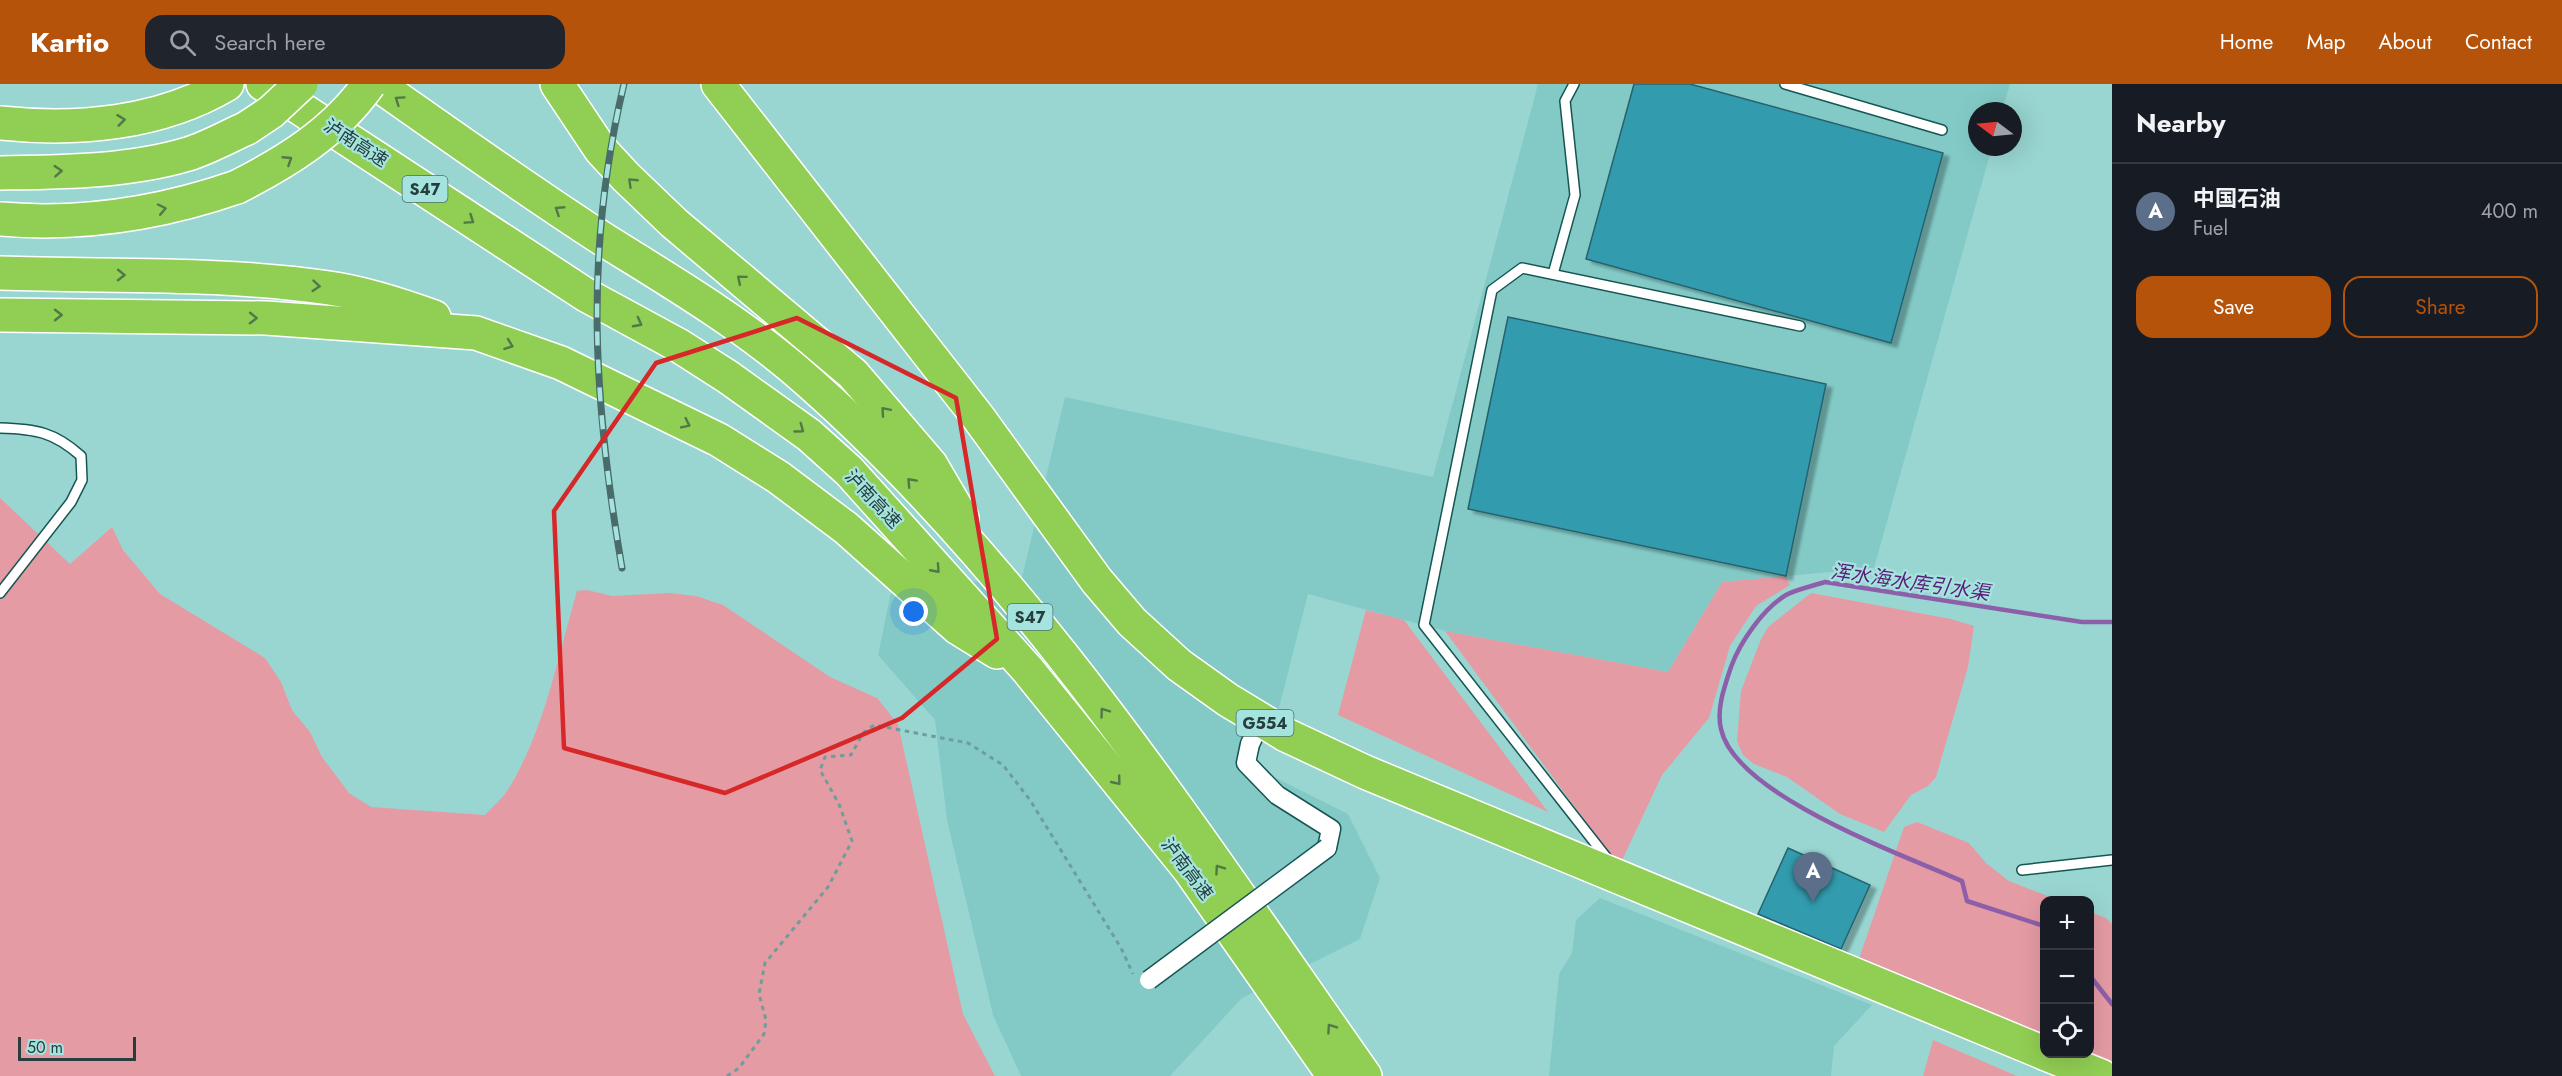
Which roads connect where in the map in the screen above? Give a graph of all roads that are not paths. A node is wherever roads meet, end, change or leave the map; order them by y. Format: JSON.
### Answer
{"nodes":[{"id":1,"x":226,"y":84,"type":"edge"},
{"id":2,"x":263,"y":84,"type":"edge"},
{"id":3,"x":301,"y":84,"type":"edge"},
{"id":4,"x":369,"y":84,"type":"edge"},
{"id":5,"x":377,"y":84,"type":"edge"},
{"id":6,"x":557,"y":84,"type":"edge"},
{"id":7,"x":717,"y":84,"type":"edge"},
{"id":8,"x":1574,"y":84,"type":"edge"},
{"id":9,"x":1785,"y":84,"type":"edge"},
{"id":10,"x":0,"y":123,"type":"edge"},
{"id":11,"x":1942,"y":130,"type":"dead end"},
{"id":12,"x":0,"y":173,"type":"edge"},
{"id":13,"x":0,"y":219,"type":"edge"},
{"id":14,"x":0,"y":273,"type":"edge"},
{"id":15,"x":1553,"y":274,"type":"junction"},
{"id":16,"x":0,"y":315,"type":"edge"},
{"id":17,"x":1800,"y":326,"type":"dead end"},
{"id":18,"x":476,"y":333,"type":"junction"},
{"id":19,"x":0,"y":428,"type":"edge"},
{"id":20,"x":987,"y":563,"type":"junction"},
{"id":21,"x":0,"y":593,"type":"edge"},
{"id":22,"x":1027,"y":669,"type":"junction"},
{"id":23,"x":1261,"y":721,"type":"junction"},
{"id":24,"x":2112,"y":860,"type":"edge"},
{"id":25,"x":2022,"y":870,"type":"dead end"},
{"id":26,"x":1621,"y":876,"type":"junction"},
{"id":27,"x":1149,"y":980,"type":"road end"},
{"id":28,"x":2040,"y":1051,"type":"edge"},
{"id":29,"x":2057,"y":1058,"type":"edge"},
{"id":30,"x":1334,"y":1076,"type":"edge"},
{"id":31,"x":1365,"y":1076,"type":"edge"},
{"id":32,"x":2101,"y":1076,"type":"edge"}],
"edges":[{"from":10,"to":1,"type":"highway","one_way":true},
{"from":2,"to":22,"type":"highway","name":"泸南高速","number":"S47","one_way":true,"bridge":true},
{"from":12,"to":3,"type":"highway","one_way":true,"bridge":true},
{"from":13,"to":4,"type":"highway","one_way":true,"bridge":true},
{"from":20,"to":5,"type":"highway","name":"泸南高速","number":"S47","one_way":true},
{"from":20,"to":6,"type":"highway","one_way":true},
{"from":7,"to":23,"type":"highway","number":"G554"},
{"from":8,"to":15,"type":"lane"},
{"from":9,"to":11,"type":"lane"},
{"from":14,"to":18,"type":"highway","one_way":true},
{"from":15,"to":17,"type":"lane"},
{"from":15,"to":26,"type":"lane"},
{"from":16,"to":18,"type":"highway","one_way":true},
{"from":18,"to":22,"type":"highway","one_way":true},
{"from":19,"to":21,"type":"lane"},
{"from":31,"to":20,"type":"highway","name":"泸南高速","number":"S47","one_way":true},
{"from":22,"to":30,"type":"highway","name":"泸南高速","number":"S47","one_way":true},
{"from":23,"to":26,"type":"highway","number":"G554"},
{"from":23,"to":27,"type":"street","bridge":true},
{"from":24,"to":25,"type":"lane"},
{"from":26,"to":28,"type":"highway","number":"G554"},
{"from":29,"to":32,"type":"highway","number":"G554"}]}
